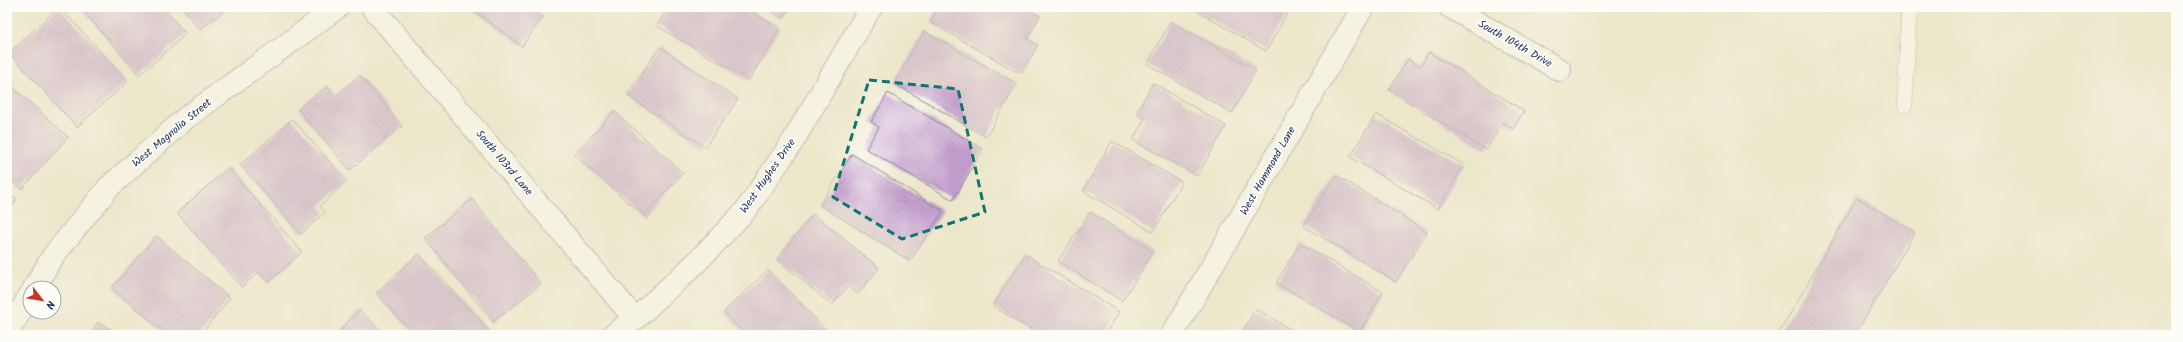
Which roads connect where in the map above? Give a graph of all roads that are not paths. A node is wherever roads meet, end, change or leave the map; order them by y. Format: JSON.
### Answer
{"nodes":[{"id":1,"x":338,"y":7,"type":"edge"},
{"id":2,"x":372,"y":7,"type":"edge"},
{"id":3,"x":871,"y":7,"type":"edge"},
{"id":4,"x":1363,"y":7,"type":"edge"},
{"id":5,"x":1450,"y":7,"type":"edge"},
{"id":6,"x":1909,"y":7,"type":"edge"},
{"id":7,"x":1560,"y":70,"type":"dead end"},
{"id":8,"x":1905,"y":105,"type":"dead end"},
{"id":9,"x":39,"y":280,"type":"edge"},
{"id":10,"x":22,"y":309,"type":"edge"},
{"id":11,"x":636,"y":319,"type":"junction"},
{"id":12,"x":7,"y":334,"type":"edge"},
{"id":13,"x":613,"y":335,"type":"edge"},
{"id":14,"x":1172,"y":335,"type":"edge"}],
"edges":[{"from":1,"to":9,"type":"street","name":"West Magnolia Street"},
{"from":2,"to":11,"type":"street","name":"South 103rd Lane"},
{"from":3,"to":11,"type":"street","name":"West Hughes Drive"},
{"from":4,"to":14,"type":"street","name":"West Hammond Lane"},
{"from":5,"to":7,"type":"street","name":"South 104th Drive"},
{"from":6,"to":8,"type":"lane"},
{"from":10,"to":12,"type":"street"},
{"from":11,"to":13,"type":"street","name":"West Hughes Drive"}]}
